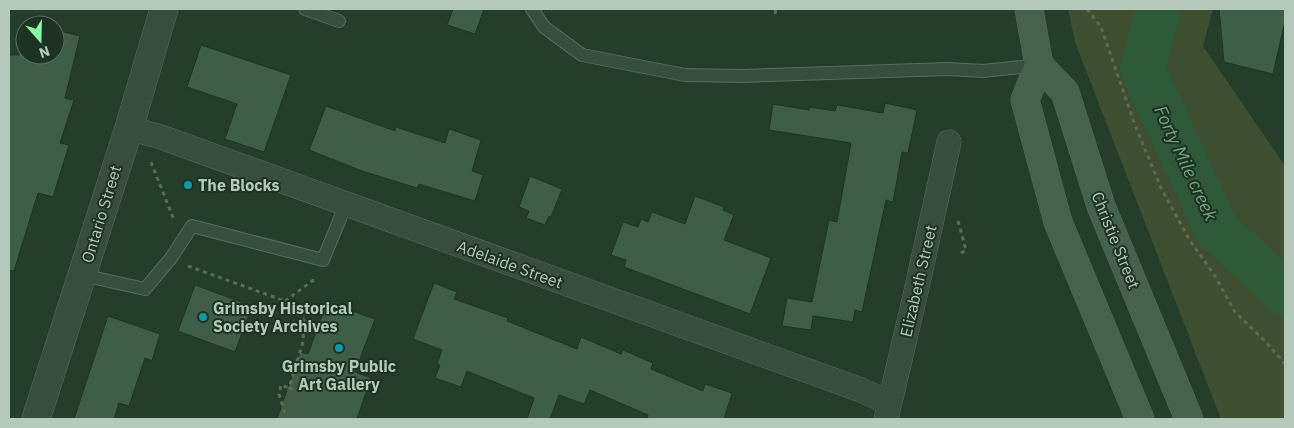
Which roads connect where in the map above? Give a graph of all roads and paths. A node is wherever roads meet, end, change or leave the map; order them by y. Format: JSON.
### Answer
{"nodes":[{"id":1,"x":164,"y":9,"type":"edge"},
{"id":2,"x":304,"y":9,"type":"edge"},
{"id":3,"x":532,"y":9,"type":"edge"},
{"id":4,"x":776,"y":9,"type":"edge"},
{"id":5,"x":1029,"y":9,"type":"edge"},
{"id":6,"x":1087,"y":9,"type":"edge"},
{"id":7,"x":775,"y":14,"type":"dead end"},
{"id":8,"x":339,"y":21,"type":"dead end"},
{"id":9,"x":1039,"y":65,"type":"junction"},
{"id":10,"x":129,"y":128,"type":"junction"},
{"id":11,"x":949,"y":142,"type":"dead end"},
{"id":12,"x":151,"y":162,"type":"dead end"},
{"id":13,"x":346,"y":204,"type":"junction"},
{"id":14,"x":168,"y":205,"type":"dead end"},
{"id":15,"x":956,"y":218,"type":"dead end"},
{"id":16,"x":958,"y":255,"type":"dead end"},
{"id":17,"x":187,"y":266,"type":"dead end"},
{"id":18,"x":82,"y":275,"type":"junction"},
{"id":19,"x":1285,"y":364,"type":"edge"},
{"id":20,"x":289,"y":388,"type":"junction"},
{"id":21,"x":296,"y":390,"type":"dead end"},
{"id":22,"x":888,"y":411,"type":"edge"},
{"id":23,"x":286,"y":413,"type":"dead end"},
{"id":24,"x":36,"y":419,"type":"edge"},
{"id":25,"x":1140,"y":419,"type":"edge"},
{"id":26,"x":1189,"y":419,"type":"edge"}],
"edges":[{"from":1,"to":10,"type":"street","name":"Ontario Street"},
{"from":2,"to":8,"type":"lane"},
{"from":3,"to":9,"type":"lane"},
{"from":4,"to":7,"type":"path"},
{"from":5,"to":9,"type":"main road"},
{"from":6,"to":19,"type":"path"},
{"from":9,"to":25,"type":"main road"},
{"from":9,"to":26,"type":"main road","name":"Christie Street"},
{"from":10,"to":13,"type":"street","name":"Adelaide Street"},
{"from":10,"to":18,"type":"street","name":"Ontario Street"},
{"from":11,"to":22,"type":"street","name":"Elizabeth Street"},
{"from":12,"to":14,"type":"path"},
{"from":13,"to":18,"type":"lane"},
{"from":13,"to":22,"type":"street","name":"Adelaide Street"},
{"from":15,"to":16,"type":"path"},
{"from":17,"to":20,"type":"path"},
{"from":18,"to":24,"type":"street","name":"Ontario Street"},
{"from":20,"to":21,"type":"path"},
{"from":20,"to":23,"type":"path"}]}
